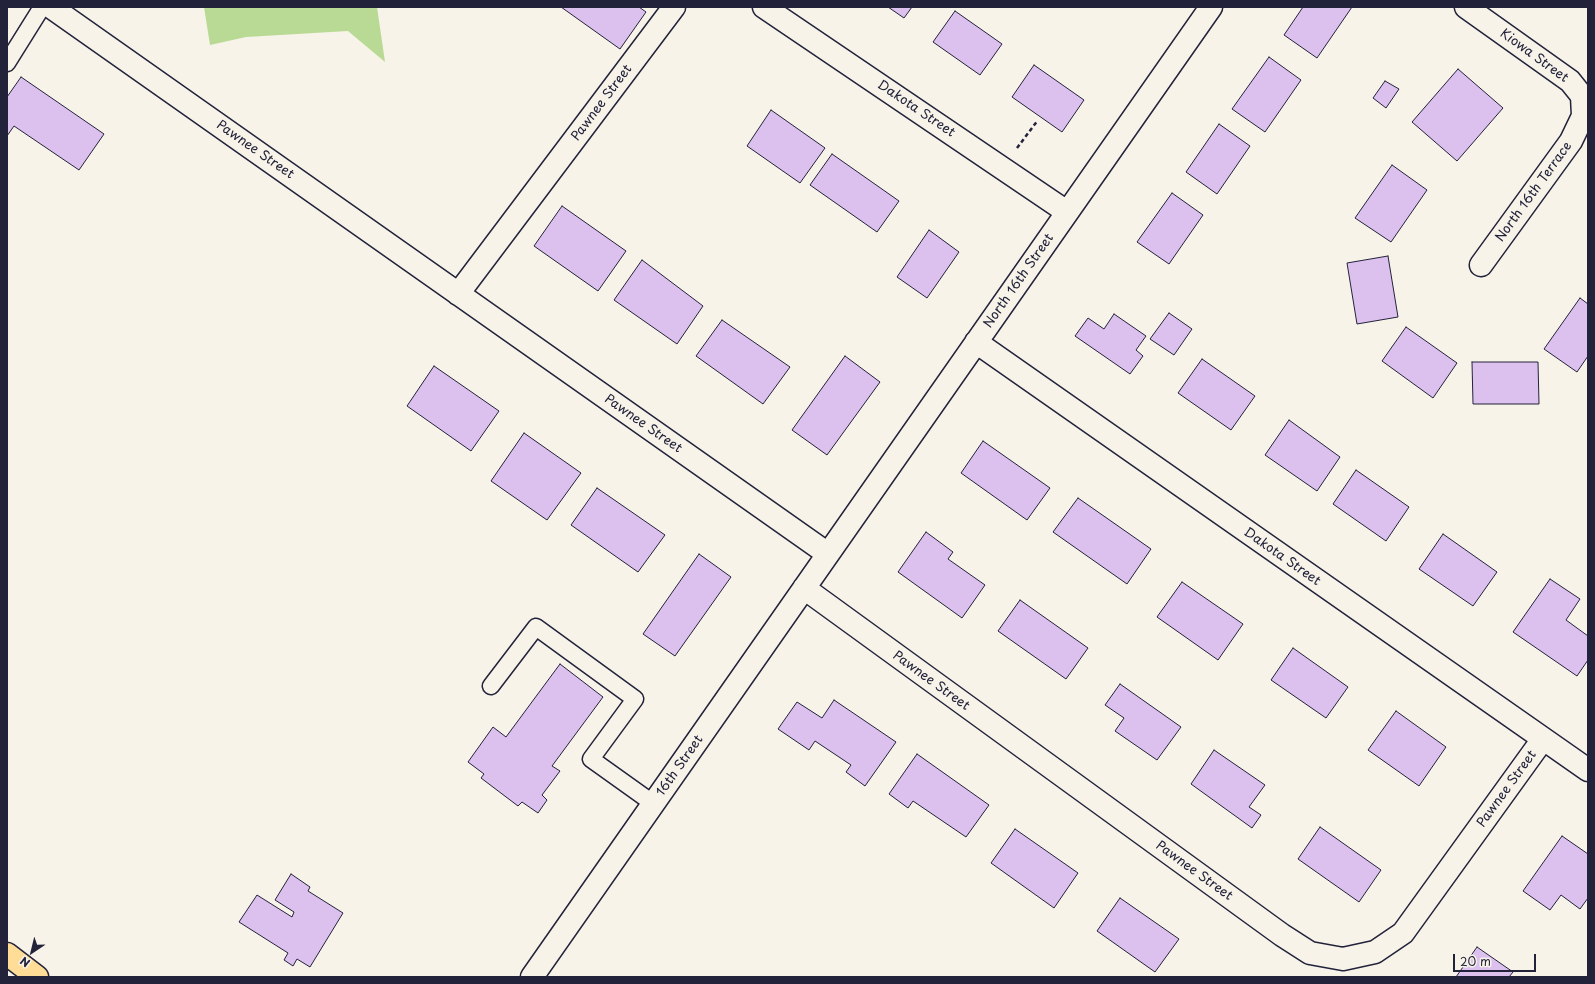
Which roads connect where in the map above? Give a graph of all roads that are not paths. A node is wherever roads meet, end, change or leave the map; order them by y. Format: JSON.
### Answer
{"nodes":[{"id":1,"x":42,"y":7,"type":"edge"},
{"id":2,"x":51,"y":7,"type":"edge"},
{"id":3,"x":674,"y":7,"type":"edge"},
{"id":4,"x":764,"y":7,"type":"edge"},
{"id":5,"x":1211,"y":7,"type":"edge"},
{"id":6,"x":1466,"y":7,"type":"edge"},
{"id":7,"x":7,"y":63,"type":"edge"},
{"id":8,"x":1583,"y":116,"type":"joint"},
{"id":9,"x":1067,"y":212,"type":"junction"},
{"id":10,"x":1481,"y":265,"type":"dead end"},
{"id":11,"x":458,"y":294,"type":"junction"},
{"id":12,"x":976,"y":342,"type":"junction"},
{"id":13,"x":828,"y":554,"type":"junction"},
{"id":14,"x":804,"y":588,"type":"junction"},
{"id":15,"x":491,"y":686,"type":"dead end"},
{"id":16,"x":1543,"y":739,"type":"junction"},
{"id":17,"x":1588,"y":770,"type":"edge"},
{"id":18,"x":654,"y":804,"type":"junction"},
{"id":19,"x":7,"y":954,"type":"edge"},
{"id":20,"x":37,"y":977,"type":"edge"},
{"id":21,"x":532,"y":977,"type":"edge"}],
"edges":[{"from":1,"to":7,"type":"lane"},
{"from":2,"to":11,"type":"street","name":"Pawnee Street"},
{"from":3,"to":11,"type":"street","name":"Pawnee Street"},
{"from":4,"to":9,"type":"street","name":"Dakota Street"},
{"from":5,"to":9,"type":"street","name":"North 16th Street"},
{"from":6,"to":8,"type":"street","name":"Kiowa Street"},
{"from":8,"to":10,"type":"street","name":"North 16th Terrace"},
{"from":9,"to":12,"type":"street","name":"North 16th Street"},
{"from":11,"to":13,"type":"street","name":"Pawnee Street"},
{"from":12,"to":13,"type":"street","name":"North 16th Street"},
{"from":12,"to":16,"type":"street","name":"Dakota Street"},
{"from":13,"to":14,"type":"street","name":"16th Street"},
{"from":14,"to":16,"type":"street","name":"Pawnee Street"},
{"from":14,"to":18,"type":"street","name":"16th Street"},
{"from":15,"to":18,"type":"lane"},
{"from":16,"to":17,"type":"street","name":"Dakota Street"},
{"from":18,"to":21,"type":"street","name":"16th Street"},
{"from":19,"to":20,"type":"highway"}]}
